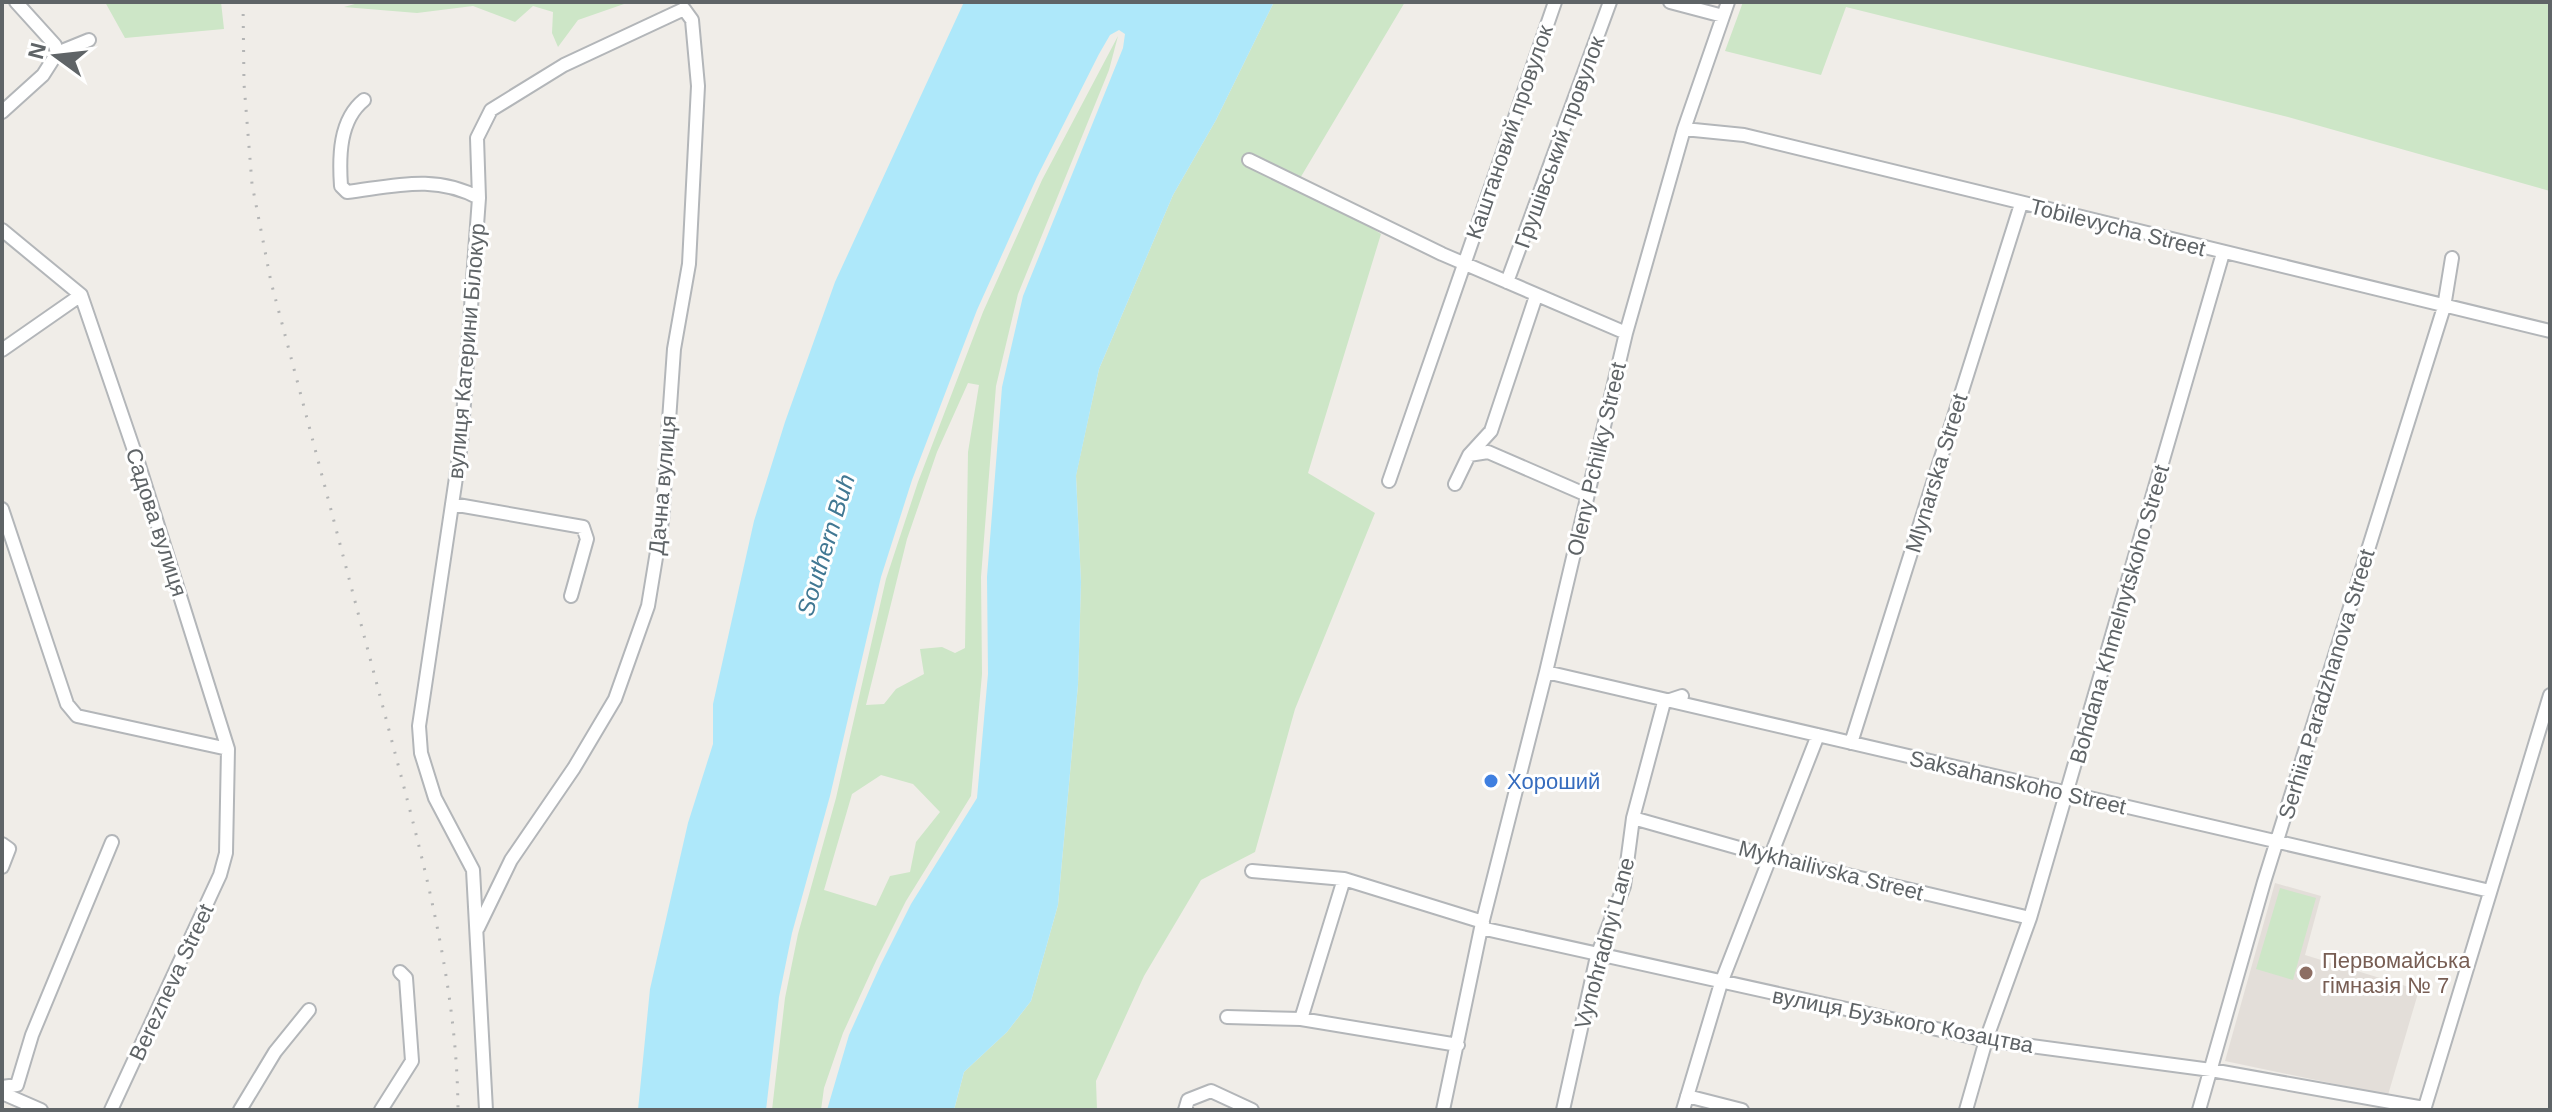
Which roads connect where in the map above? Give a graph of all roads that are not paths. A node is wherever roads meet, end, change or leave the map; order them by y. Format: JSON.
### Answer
{"nodes":[{"id":1,"x":16,"y":2,"type":"edge"},
{"id":2,"x":1555,"y":2,"type":"edge"},
{"id":3,"x":1610,"y":2,"type":"edge"},
{"id":4,"x":1670,"y":2,"type":"edge"},
{"id":5,"x":1728,"y":2,"type":"edge"},
{"id":6,"x":686,"y":5,"type":"edge"},
{"id":7,"x":1723,"y":16,"type":"junction"},
{"id":8,"x":89,"y":40,"type":"dead end"},
{"id":9,"x":57,"y":53,"type":"junction"},
{"id":10,"x":364,"y":100,"type":"dead end"},
{"id":11,"x":2,"y":112,"type":"edge"},
{"id":12,"x":1684,"y":129,"type":"junction"},
{"id":13,"x":1249,"y":160,"type":"dead end"},
{"id":14,"x":479,"y":198,"type":"junction"},
{"id":15,"x":2021,"y":204,"type":"junction"},
{"id":16,"x":2,"y":230,"type":"edge"},
{"id":17,"x":2223,"y":253,"type":"junction"},
{"id":18,"x":2452,"y":258,"type":"dead end"},
{"id":19,"x":1462,"y":263,"type":"junction"},
{"id":20,"x":1507,"y":282,"type":"junction"},
{"id":21,"x":81,"y":295,"type":"junction"},
{"id":22,"x":1536,"y":296,"type":"junction"},
{"id":23,"x":2444,"y":307,"type":"junction"},
{"id":24,"x":2550,"y":331,"type":"edge"},
{"id":25,"x":1626,"y":333,"type":"junction"},
{"id":26,"x":2,"y":350,"type":"edge"},
{"id":27,"x":1469,"y":455,"type":"junction"},
{"id":28,"x":1389,"y":481,"type":"dead end"},
{"id":29,"x":1455,"y":484,"type":"dead end"},
{"id":30,"x":1587,"y":495,"type":"junction"},
{"id":31,"x":452,"y":504,"type":"junction"},
{"id":32,"x":2,"y":509,"type":"edge"},
{"id":33,"x":571,"y":596,"type":"dead end"},
{"id":34,"x":1546,"y":672,"type":"junction"},
{"id":35,"x":2550,"y":695,"type":"edge"},
{"id":36,"x":1682,"y":696,"type":"dead end"},
{"id":37,"x":1664,"y":702,"type":"junction"},
{"id":38,"x":1818,"y":735,"type":"junction"},
{"id":39,"x":1851,"y":743,"type":"junction"},
{"id":40,"x":228,"y":749,"type":"junction"},
{"id":41,"x":2067,"y":793,"type":"junction"},
{"id":42,"x":1633,"y":818,"type":"junction"},
{"id":43,"x":112,"y":842,"type":"dead end"},
{"id":44,"x":2,"y":844,"type":"edge"},
{"id":45,"x":2277,"y":844,"type":"junction"},
{"id":46,"x":226,"y":853,"type":"joint"},
{"id":47,"x":1771,"y":857,"type":"junction"},
{"id":48,"x":2,"y":867,"type":"edge"},
{"id":49,"x":1252,"y":871,"type":"dead end"},
{"id":50,"x":1344,"y":879,"type":"junction"},
{"id":51,"x":2490,"y":891,"type":"junction"},
{"id":52,"x":2030,"y":918,"type":"junction"},
{"id":53,"x":1482,"y":925,"type":"junction"},
{"id":54,"x":478,"y":928,"type":"junction"},
{"id":55,"x":1597,"y":956,"type":"junction"},
{"id":56,"x":400,"y":972,"type":"dead end"},
{"id":57,"x":1721,"y":983,"type":"junction"},
{"id":58,"x":309,"y":1010,"type":"dead end"},
{"id":59,"x":1227,"y":1017,"type":"dead end"},
{"id":60,"x":1301,"y":1019,"type":"junction"},
{"id":61,"x":1986,"y":1040,"type":"junction"},
{"id":62,"x":1458,"y":1045,"type":"junction"},
{"id":63,"x":2211,"y":1070,"type":"junction"},
{"id":64,"x":2,"y":1090,"type":"edge"},
{"id":65,"x":1687,"y":1096,"type":"junction"},
{"id":66,"x":2424,"y":1109,"type":"edge"},
{"id":67,"x":41,"y":1110,"type":"edge"},
{"id":68,"x":111,"y":1110,"type":"edge"},
{"id":69,"x":240,"y":1110,"type":"edge"},
{"id":70,"x":381,"y":1110,"type":"edge"},
{"id":71,"x":486,"y":1110,"type":"edge"},
{"id":72,"x":1185,"y":1110,"type":"edge"},
{"id":73,"x":1252,"y":1110,"type":"edge"},
{"id":74,"x":1443,"y":1110,"type":"edge"},
{"id":75,"x":1563,"y":1110,"type":"edge"},
{"id":76,"x":1683,"y":1110,"type":"edge"},
{"id":77,"x":1742,"y":1110,"type":"edge"},
{"id":78,"x":1966,"y":1110,"type":"edge"},
{"id":79,"x":2199,"y":1110,"type":"edge"}],
"edges":[{"from":1,"to":9,"type":"street"},
{"from":2,"to":19,"type":"street","name":"Каштановий провулок"},
{"from":3,"to":20,"type":"street","name":"Грушівський провулок"},
{"from":4,"to":7,"type":"street"},
{"from":5,"to":7,"type":"street","name":"Oleny Pchilky Street"},
{"from":6,"to":14,"type":"street","name":"вулиця Катерини Білокур"},
{"from":6,"to":54,"type":"street","name":"Дачна вулиця"},
{"from":7,"to":12,"type":"street","name":"Oleny Pchilky Street"},
{"from":8,"to":9,"type":"street"},
{"from":9,"to":11,"type":"street"},
{"from":10,"to":14,"type":"street","name":"вулиця Катерини Білокур"},
{"from":12,"to":15,"type":"street","name":"Tobilevycha Street"},
{"from":12,"to":25,"type":"street","name":"Oleny Pchilky Street"},
{"from":13,"to":19,"type":"street","name":"Каштановий провулок"},
{"from":14,"to":31,"type":"street","name":"вулиця Катерини Білокур"},
{"from":15,"to":17,"type":"street","name":"Tobilevycha Street"},
{"from":15,"to":39,"type":"street","name":"Mlynarska Street"},
{"from":16,"to":21,"type":"street"},
{"from":17,"to":23,"type":"street","name":"Tobilevycha Street"},
{"from":17,"to":41,"type":"street","name":"Bohdana Khmelnytskoho Street"},
{"from":18,"to":23,"type":"street","name":"Serhiia Paradzhanova Street"},
{"from":19,"to":20,"type":"street","name":"Каштановий провулок"},
{"from":19,"to":28,"type":"street","name":"Каштановий провулок"},
{"from":20,"to":22,"type":"street","name":"Каштановий провулок"},
{"from":21,"to":26,"type":"street"},
{"from":21,"to":40,"type":"street","name":"Садова вулиця"},
{"from":22,"to":25,"type":"street","name":"Каштановий провулок"},
{"from":22,"to":27,"type":"street"},
{"from":23,"to":24,"type":"street","name":"Tobilevycha Street"},
{"from":23,"to":45,"type":"street","name":"Serhiia Paradzhanova Street"},
{"from":25,"to":30,"type":"street","name":"Oleny Pchilky Street"},
{"from":27,"to":29,"type":"street"},
{"from":27,"to":30,"type":"street"},
{"from":30,"to":34,"type":"street","name":"Oleny Pchilky Street"},
{"from":31,"to":33,"type":"street","name":"вулиця Катерини Білокур"},
{"from":31,"to":54,"type":"street","name":"вулиця Катерини Білокур"},
{"from":32,"to":40,"type":"street"},
{"from":34,"to":37,"type":"street","name":"Saksahanskoho Street"},
{"from":34,"to":53,"type":"street","name":"Oleny Pchilky Street"},
{"from":35,"to":51,"type":"street"},
{"from":36,"to":37,"type":"street"},
{"from":37,"to":38,"type":"street","name":"Saksahanskoho Street"},
{"from":37,"to":42,"type":"street","name":"Vynohradnyi Lane"},
{"from":38,"to":39,"type":"street","name":"Saksahanskoho Street"},
{"from":38,"to":47,"type":"street"},
{"from":39,"to":41,"type":"street","name":"Saksahanskoho Street"},
{"from":40,"to":46,"type":"street","name":"Садова вулиця"},
{"from":41,"to":45,"type":"street","name":"Saksahanskoho Street"},
{"from":41,"to":52,"type":"street","name":"Bohdana Khmelnytskoho Street"},
{"from":42,"to":47,"type":"street","name":"Mykhailivska Street"},
{"from":42,"to":55,"type":"street","name":"Vynohradnyi Lane"},
{"from":43,"to":64,"type":"street"},
{"from":44,"to":48,"type":"street"},
{"from":45,"to":51,"type":"street","name":"Saksahanskoho Street"},
{"from":45,"to":63,"type":"street","name":"Serhiia Paradzhanova Street"},
{"from":46,"to":68,"type":"street","name":"Berezneva Street"},
{"from":47,"to":52,"type":"street","name":"Mykhailivska Street"},
{"from":47,"to":57,"type":"street"},
{"from":49,"to":50,"type":"street"},
{"from":50,"to":53,"type":"street"},
{"from":50,"to":60,"type":"street"},
{"from":51,"to":66,"type":"street"},
{"from":52,"to":61,"type":"street","name":"Bohdana Khmelnytskoho Street"},
{"from":53,"to":55,"type":"street","name":"вулиця Бузького Козацтва"},
{"from":53,"to":62,"type":"street","name":"Oleny Pchilky Street"},
{"from":54,"to":71,"type":"street","name":"вулиця Катерини Білокур"},
{"from":55,"to":57,"type":"street","name":"вулиця Бузького Козацтва"},
{"from":55,"to":75,"type":"street","name":"Vynohradnyi Lane"},
{"from":56,"to":70,"type":"street"},
{"from":57,"to":61,"type":"street","name":"вулиця Бузького Козацтва"},
{"from":57,"to":65,"type":"street"},
{"from":58,"to":69,"type":"street"},
{"from":59,"to":60,"type":"street"},
{"from":60,"to":62,"type":"street"},
{"from":61,"to":63,"type":"street","name":"вулиця Бузького Козацтва"},
{"from":61,"to":78,"type":"street","name":"Bohdana Khmelnytskoho Street"},
{"from":62,"to":74,"type":"street","name":"Oleny Pchilky Street"},
{"from":63,"to":66,"type":"street","name":"вулиця Бузького Козацтва"},
{"from":63,"to":79,"type":"street","name":"Serhiia Paradzhanova Street"},
{"from":64,"to":67,"type":"street"},
{"from":65,"to":76,"type":"street"},
{"from":65,"to":77,"type":"street"},
{"from":72,"to":73,"type":"street"}]}
